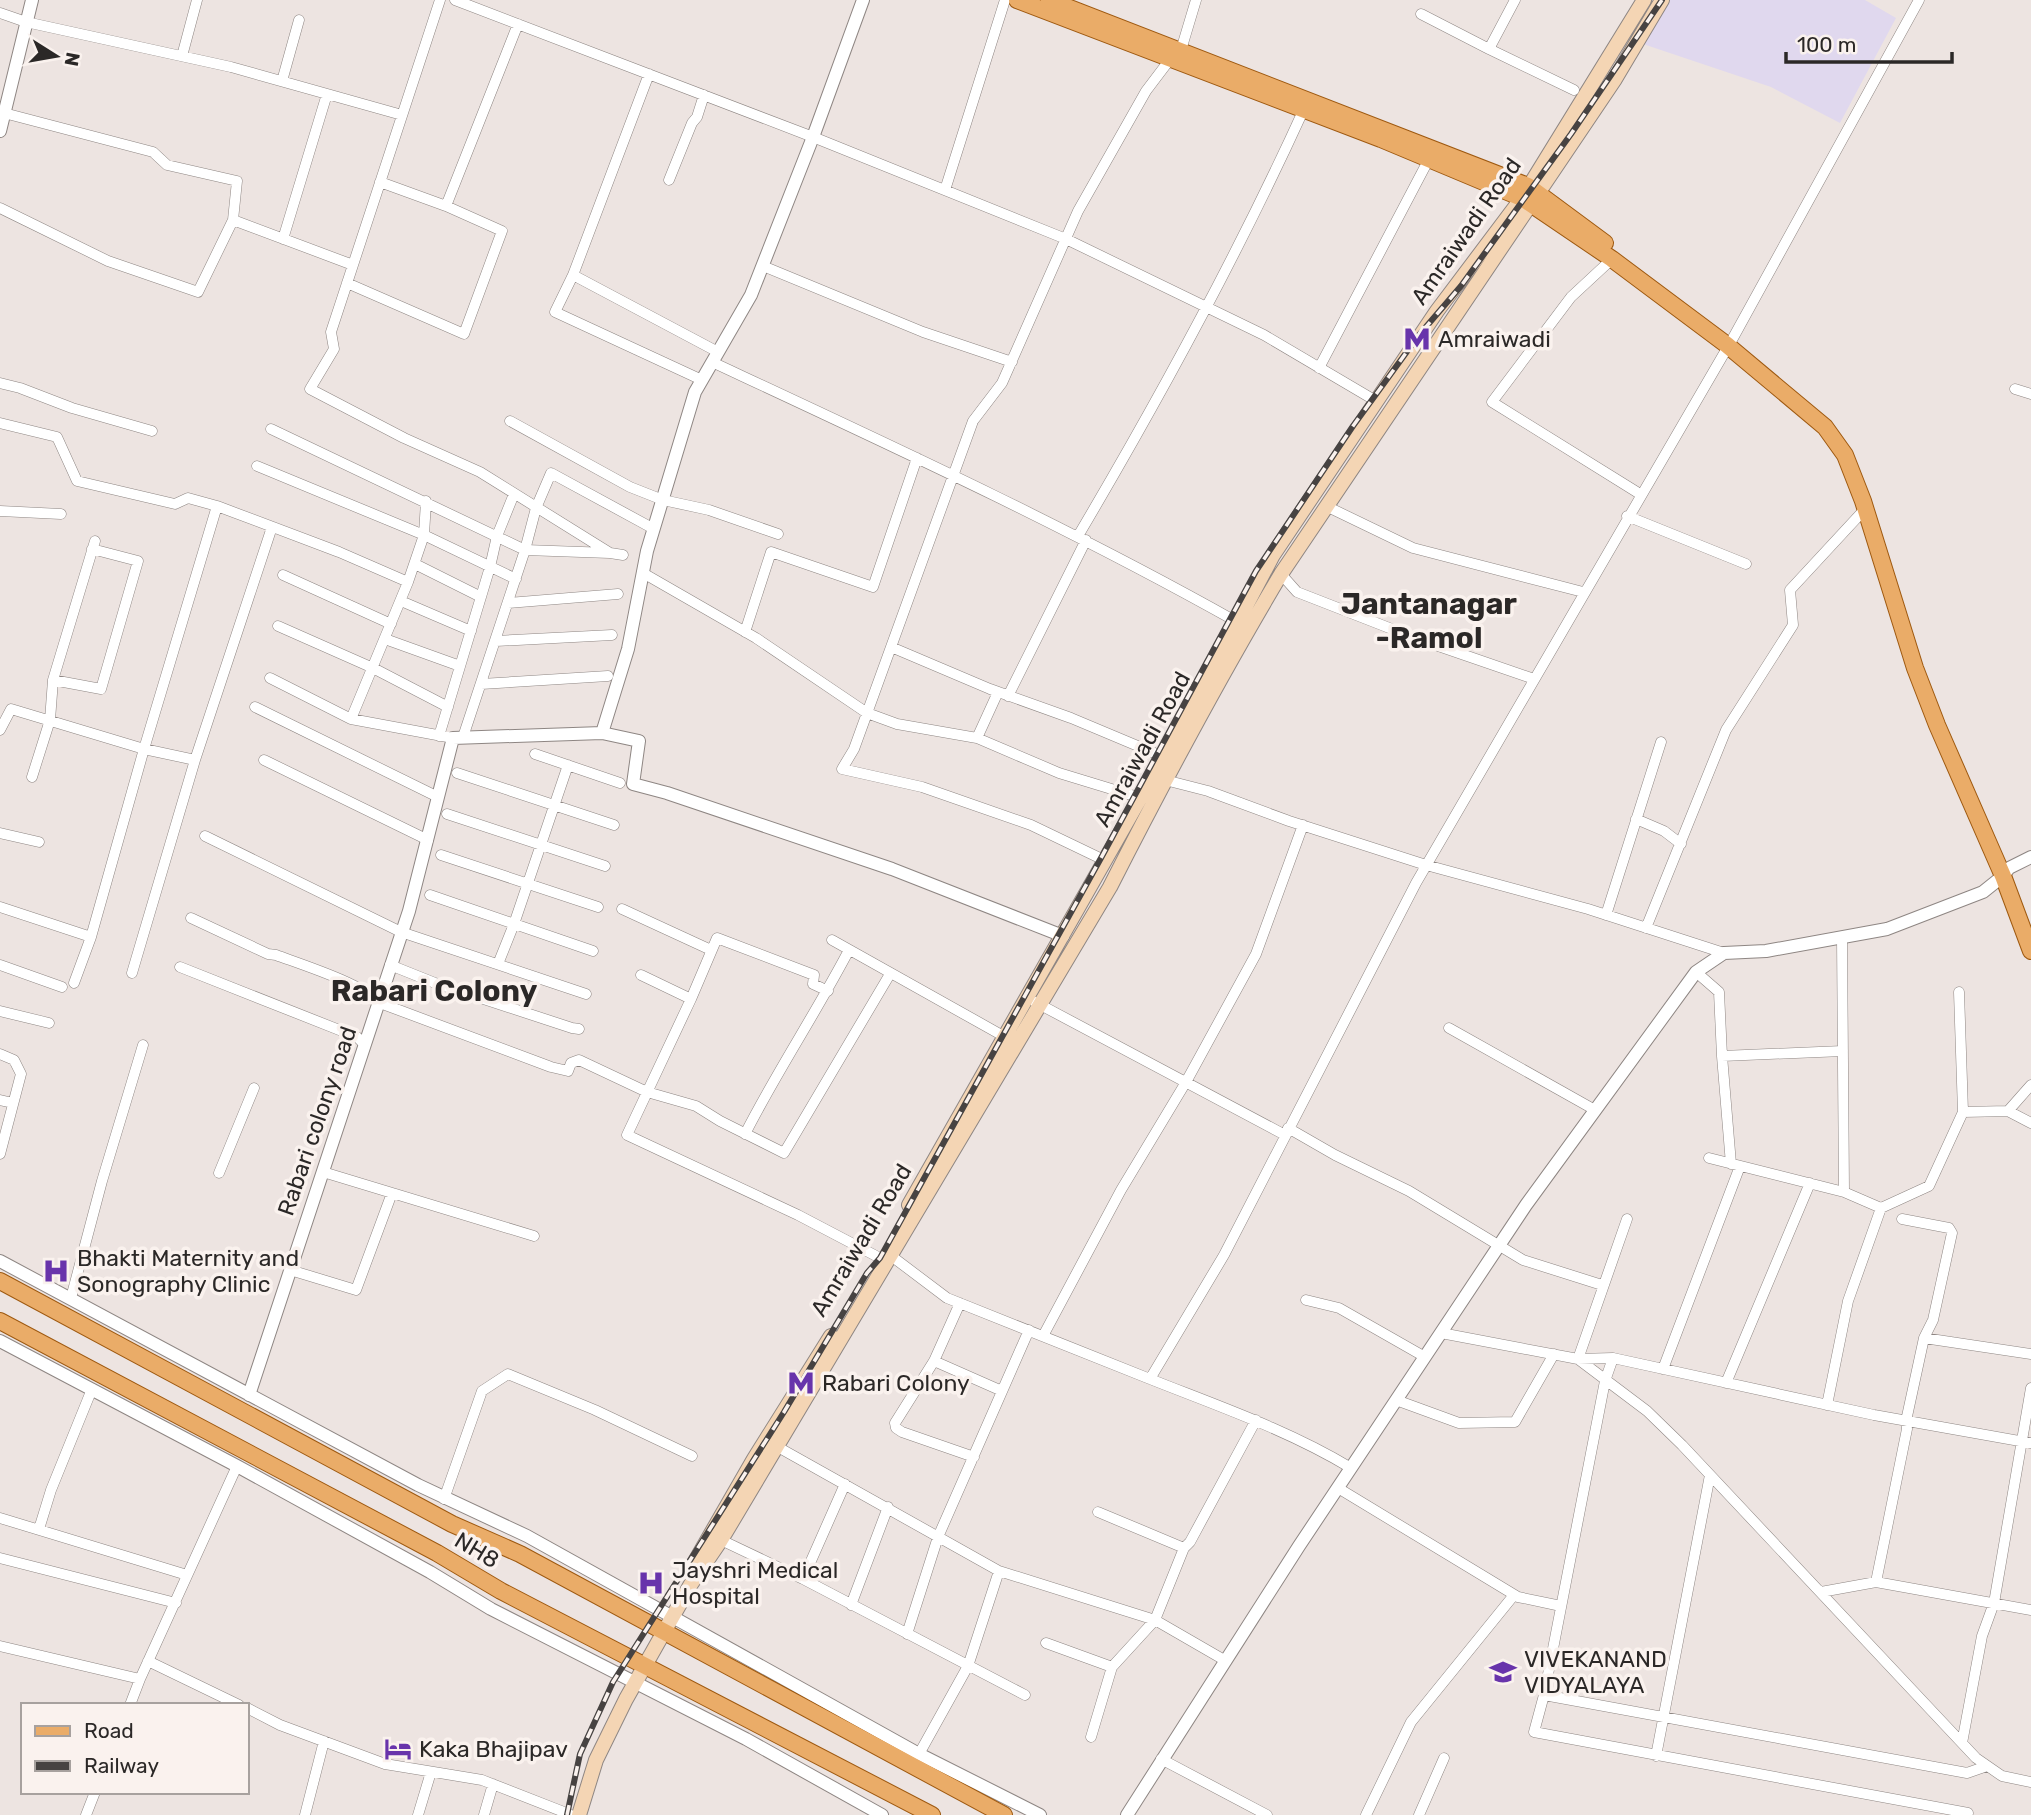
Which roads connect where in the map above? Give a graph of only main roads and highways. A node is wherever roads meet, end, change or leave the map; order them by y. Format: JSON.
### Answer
{"nodes":[{"id":1,"x":1017,"y":0,"type":"edge"},
{"id":2,"x":1049,"y":0,"type":"edge"},
{"id":3,"x":1644,"y":0,"type":"edge"},
{"id":4,"x":1662,"y":0,"type":"edge"},
{"id":5,"x":1176,"y":54,"type":"junction"},
{"id":6,"x":1531,"y":195,"type":"junction"},
{"id":7,"x":1730,"y":341,"type":"junction"},
{"id":8,"x":2006,"y":872,"type":"junction"},
{"id":9,"x":2031,"y":925,"type":"edge"},
{"id":10,"x":2031,"y":951,"type":"edge"},
{"id":11,"x":885,"y":1257,"type":"junction"},
{"id":12,"x":0,"y":1281,"type":"edge"},
{"id":13,"x":0,"y":1321,"type":"edge"},
{"id":14,"x":715,"y":1539,"type":"junction"},
{"id":15,"x":660,"y":1629,"type":"junction"},
{"id":16,"x":641,"y":1664,"type":"junction"},
{"id":17,"x":572,"y":1814,"type":"edge"},
{"id":18,"x":932,"y":1815,"type":"edge"},
{"id":19,"x":1004,"y":1815,"type":"edge"}],
"edges":[{"from":1,"to":5,"type":"main road"},
{"from":2,"to":5,"type":"main road"},
{"from":3,"to":6,"type":"main road","name":"Amraiwadi Road"},
{"from":4,"to":6,"type":"main road"},
{"from":5,"to":6,"type":"main road"},
{"from":5,"to":6,"type":"main road"},
{"from":6,"to":7,"type":"main road"},
{"from":6,"to":7,"type":"main road"},
{"from":6,"to":11,"type":"main road"},
{"from":6,"to":11,"type":"main road","name":"Amraiwadi Road"},
{"from":7,"to":8,"type":"main road"},
{"from":7,"to":8,"type":"main road"},
{"from":8,"to":9,"type":"main road"},
{"from":8,"to":10,"type":"main road"},
{"from":11,"to":14,"type":"main road"},
{"from":11,"to":14,"type":"main road","name":"Amraiwadi Road"},
{"from":12,"to":15,"type":"main road","name":"NH8"},
{"from":13,"to":16,"type":"main road","name":"NH8"},
{"from":14,"to":15,"type":"main road"},
{"from":15,"to":16,"type":"main road"},
{"from":15,"to":19,"type":"main road","name":"NH8"},
{"from":16,"to":17,"type":"main road"},
{"from":16,"to":18,"type":"main road","name":"NH8"}]}
